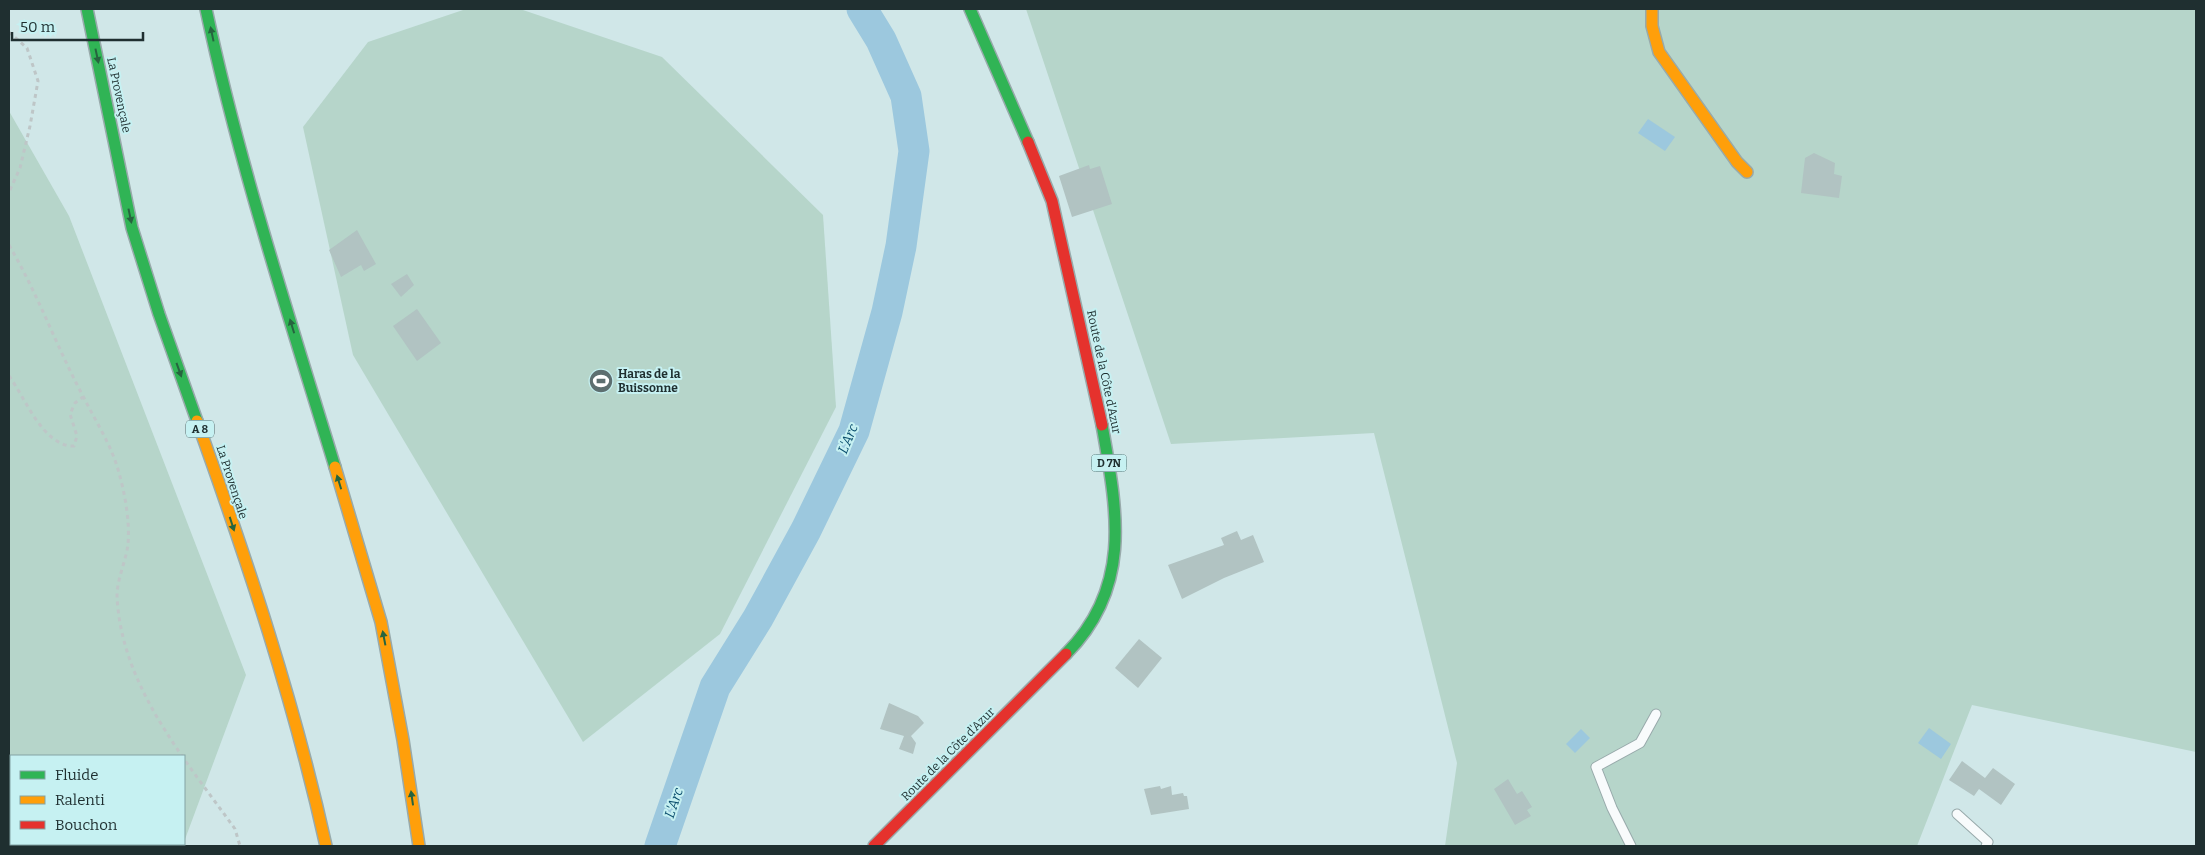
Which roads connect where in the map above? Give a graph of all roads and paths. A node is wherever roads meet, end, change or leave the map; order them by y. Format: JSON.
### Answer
{"nodes":[{"id":1,"x":87,"y":9,"type":"edge"},
{"id":2,"x":206,"y":9,"type":"edge"},
{"id":3,"x":970,"y":9,"type":"edge"},
{"id":4,"x":1652,"y":9,"type":"edge"},
{"id":5,"x":9,"y":32,"type":"edge"},
{"id":6,"x":1746,"y":172,"type":"dead end"},
{"id":7,"x":9,"y":192,"type":"edge"},
{"id":8,"x":9,"y":245,"type":"edge"},
{"id":9,"x":9,"y":376,"type":"edge"},
{"id":10,"x":83,"y":397,"type":"junction"},
{"id":11,"x":1656,"y":714,"type":"dead end"},
{"id":12,"x":181,"y":755,"type":"edge"},
{"id":13,"x":185,"y":760,"type":"edge"},
{"id":14,"x":1957,"y":814,"type":"dead end"},
{"id":15,"x":240,"y":846,"type":"edge"},
{"id":16,"x":326,"y":846,"type":"edge"},
{"id":17,"x":419,"y":846,"type":"edge"},
{"id":18,"x":874,"y":846,"type":"edge"},
{"id":19,"x":1631,"y":846,"type":"edge"},
{"id":20,"x":1986,"y":846,"type":"edge"}],
"edges":[{"from":1,"to":16,"type":"main road","name":"La Provençale","number":"A 8","one_way":true},
{"from":17,"to":2,"type":"main road","one_way":true},
{"from":3,"to":18,"type":"main road","name":"Route de la Côte d'Azur","number":"D 7N"},
{"from":4,"to":6,"type":"main road"},
{"from":5,"to":7,"type":"path"},
{"from":8,"to":10,"type":"path"},
{"from":9,"to":10,"type":"path"},
{"from":10,"to":12,"type":"path"},
{"from":11,"to":19,"type":"lane"},
{"from":13,"to":15,"type":"path"},
{"from":14,"to":20,"type":"lane"}]}
